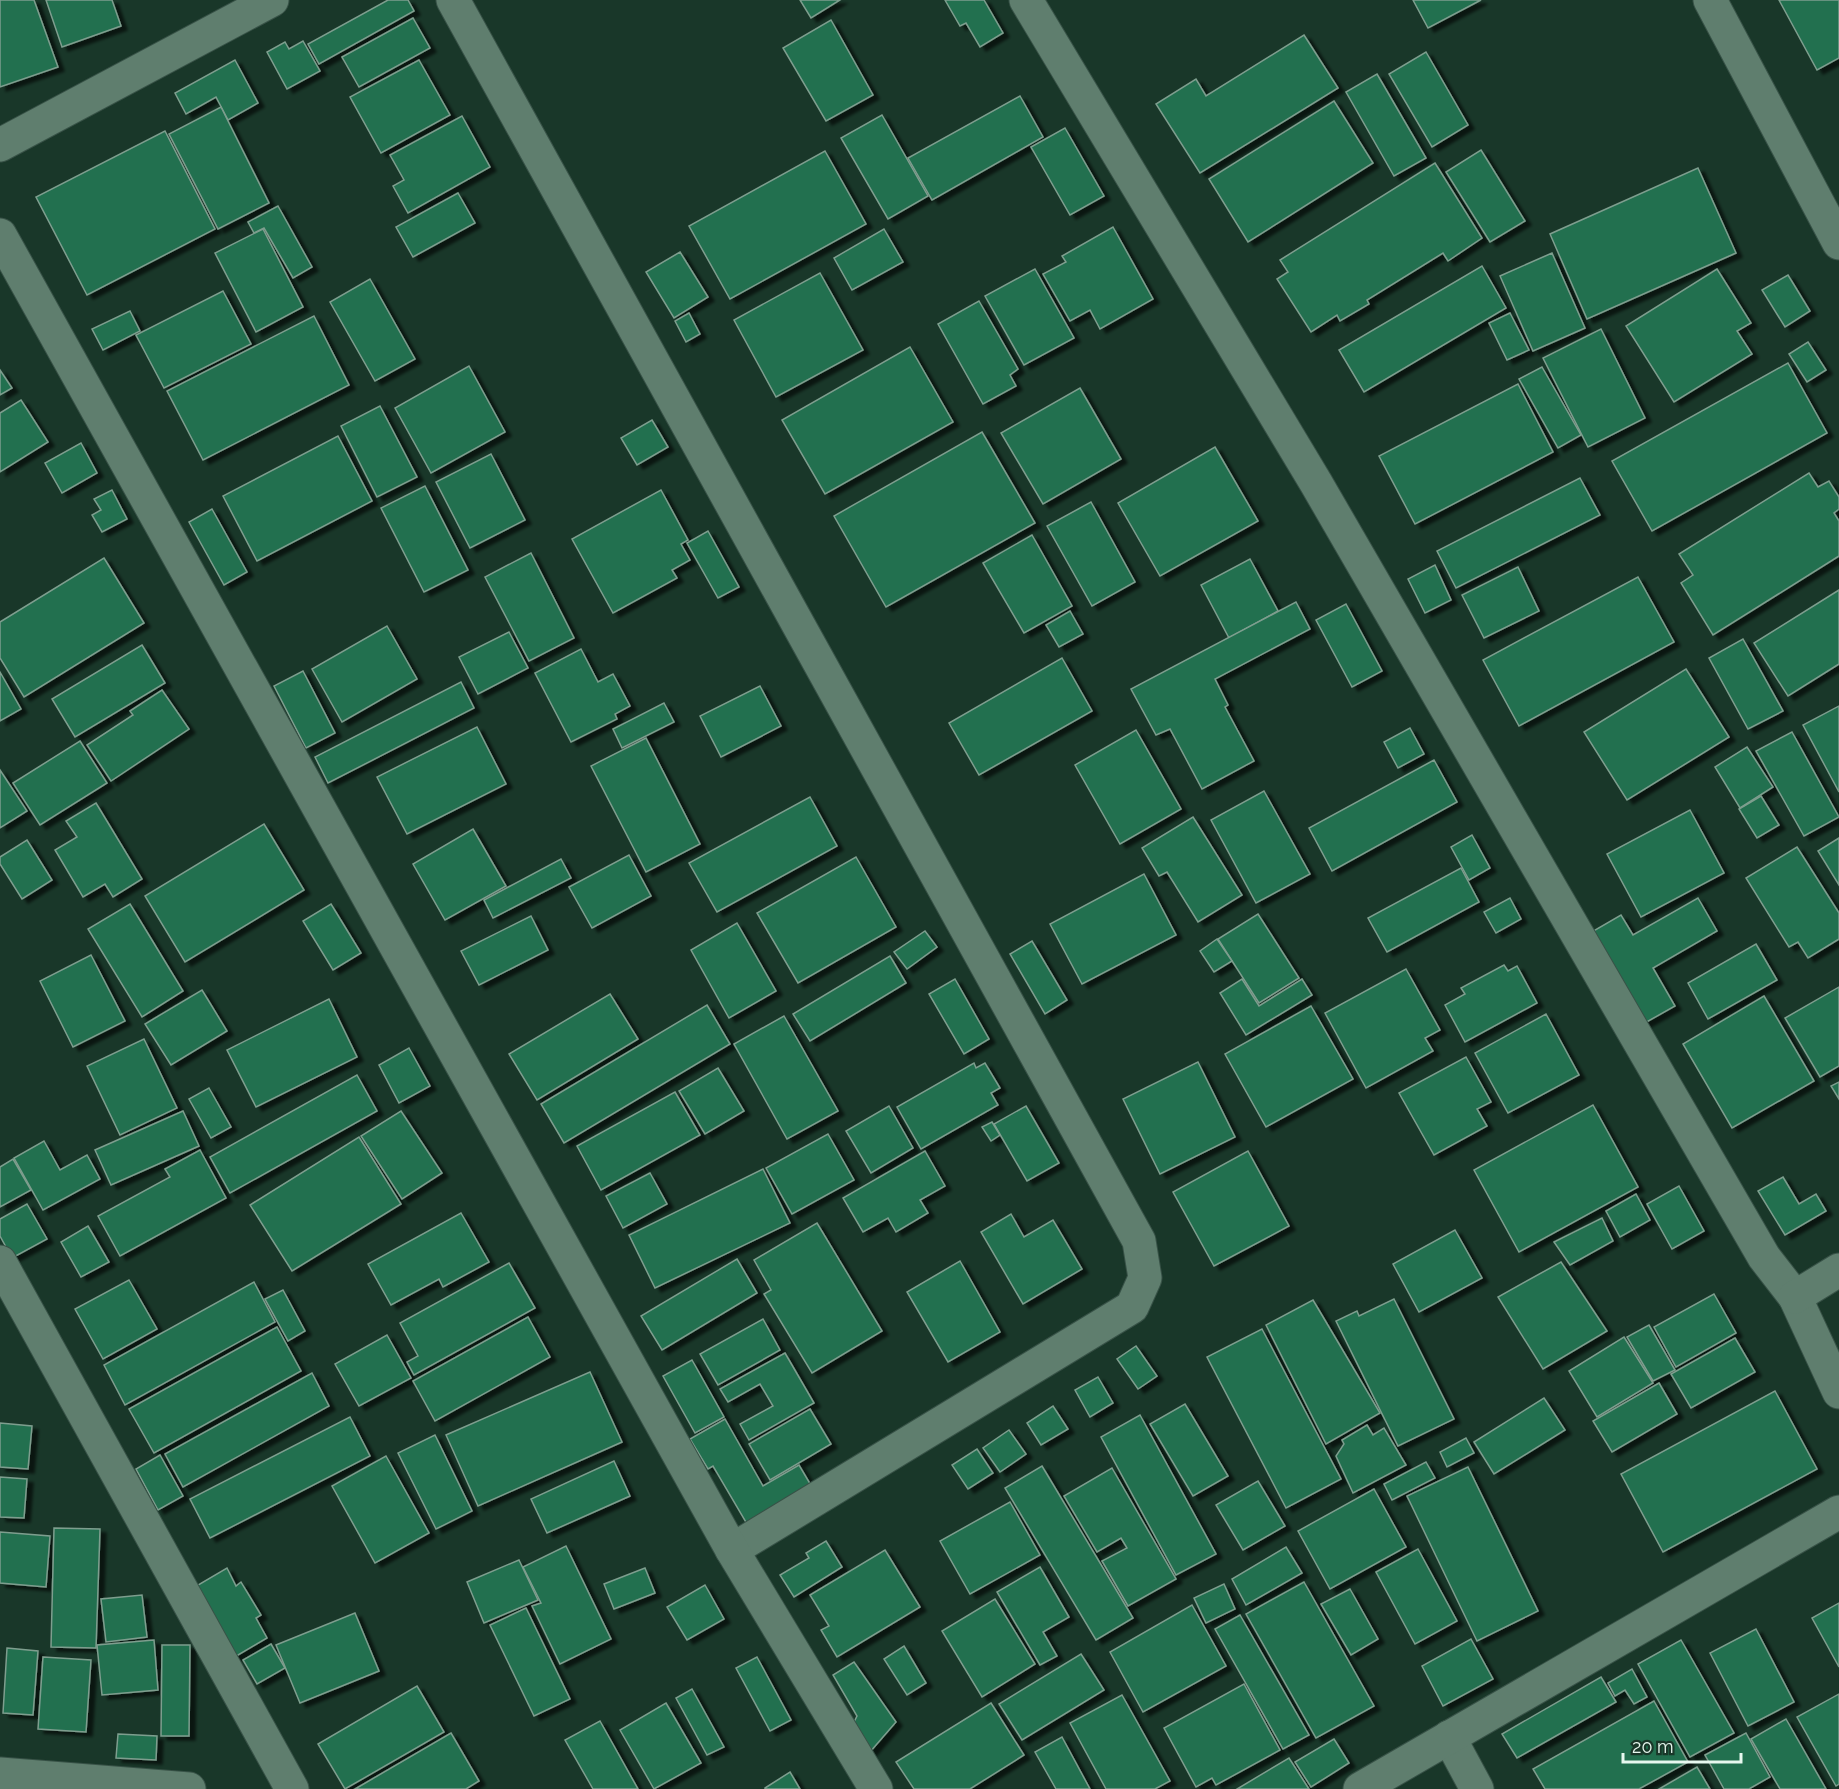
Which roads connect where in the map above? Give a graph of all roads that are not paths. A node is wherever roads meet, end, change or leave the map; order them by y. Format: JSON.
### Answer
{"nodes":[{"id":1,"x":272,"y":0,"type":"edge"},
{"id":2,"x":453,"y":0,"type":"edge"},
{"id":3,"x":1026,"y":0,"type":"edge"},
{"id":4,"x":1710,"y":0,"type":"edge"},
{"id":5,"x":0,"y":145,"type":"edge"},
{"id":6,"x":0,"y":235,"type":"edge"},
{"id":7,"x":1839,"y":243,"type":"edge"},
{"id":8,"x":0,"y":1262,"type":"edge"},
{"id":9,"x":1839,"y":1270,"type":"edge"},
{"id":10,"x":1795,"y":1297,"type":"junction"},
{"id":11,"x":1839,"y":1392,"type":"edge"},
{"id":12,"x":1839,"y":1512,"type":"edge"},
{"id":13,"x":732,"y":1550,"type":"junction"},
{"id":14,"x":1449,"y":1737,"type":"junction"},
{"id":15,"x":0,"y":1774,"type":"edge"},
{"id":16,"x":189,"y":1789,"type":"edge"},
{"id":17,"x":292,"y":1789,"type":"edge"},
{"id":18,"x":876,"y":1789,"type":"edge"},
{"id":19,"x":1360,"y":1789,"type":"edge"},
{"id":20,"x":1477,"y":1789,"type":"edge"}],
"edges":[{"from":1,"to":5,"type":"street"},
{"from":2,"to":13,"type":"street"},
{"from":3,"to":10,"type":"street"},
{"from":4,"to":7,"type":"street"},
{"from":6,"to":13,"type":"street"},
{"from":8,"to":17,"type":"street"},
{"from":9,"to":10,"type":"street"},
{"from":10,"to":11,"type":"street"},
{"from":12,"to":14,"type":"street"},
{"from":13,"to":18,"type":"street"},
{"from":14,"to":19,"type":"street"},
{"from":14,"to":20,"type":"street"},
{"from":15,"to":16,"type":"street"}]}
